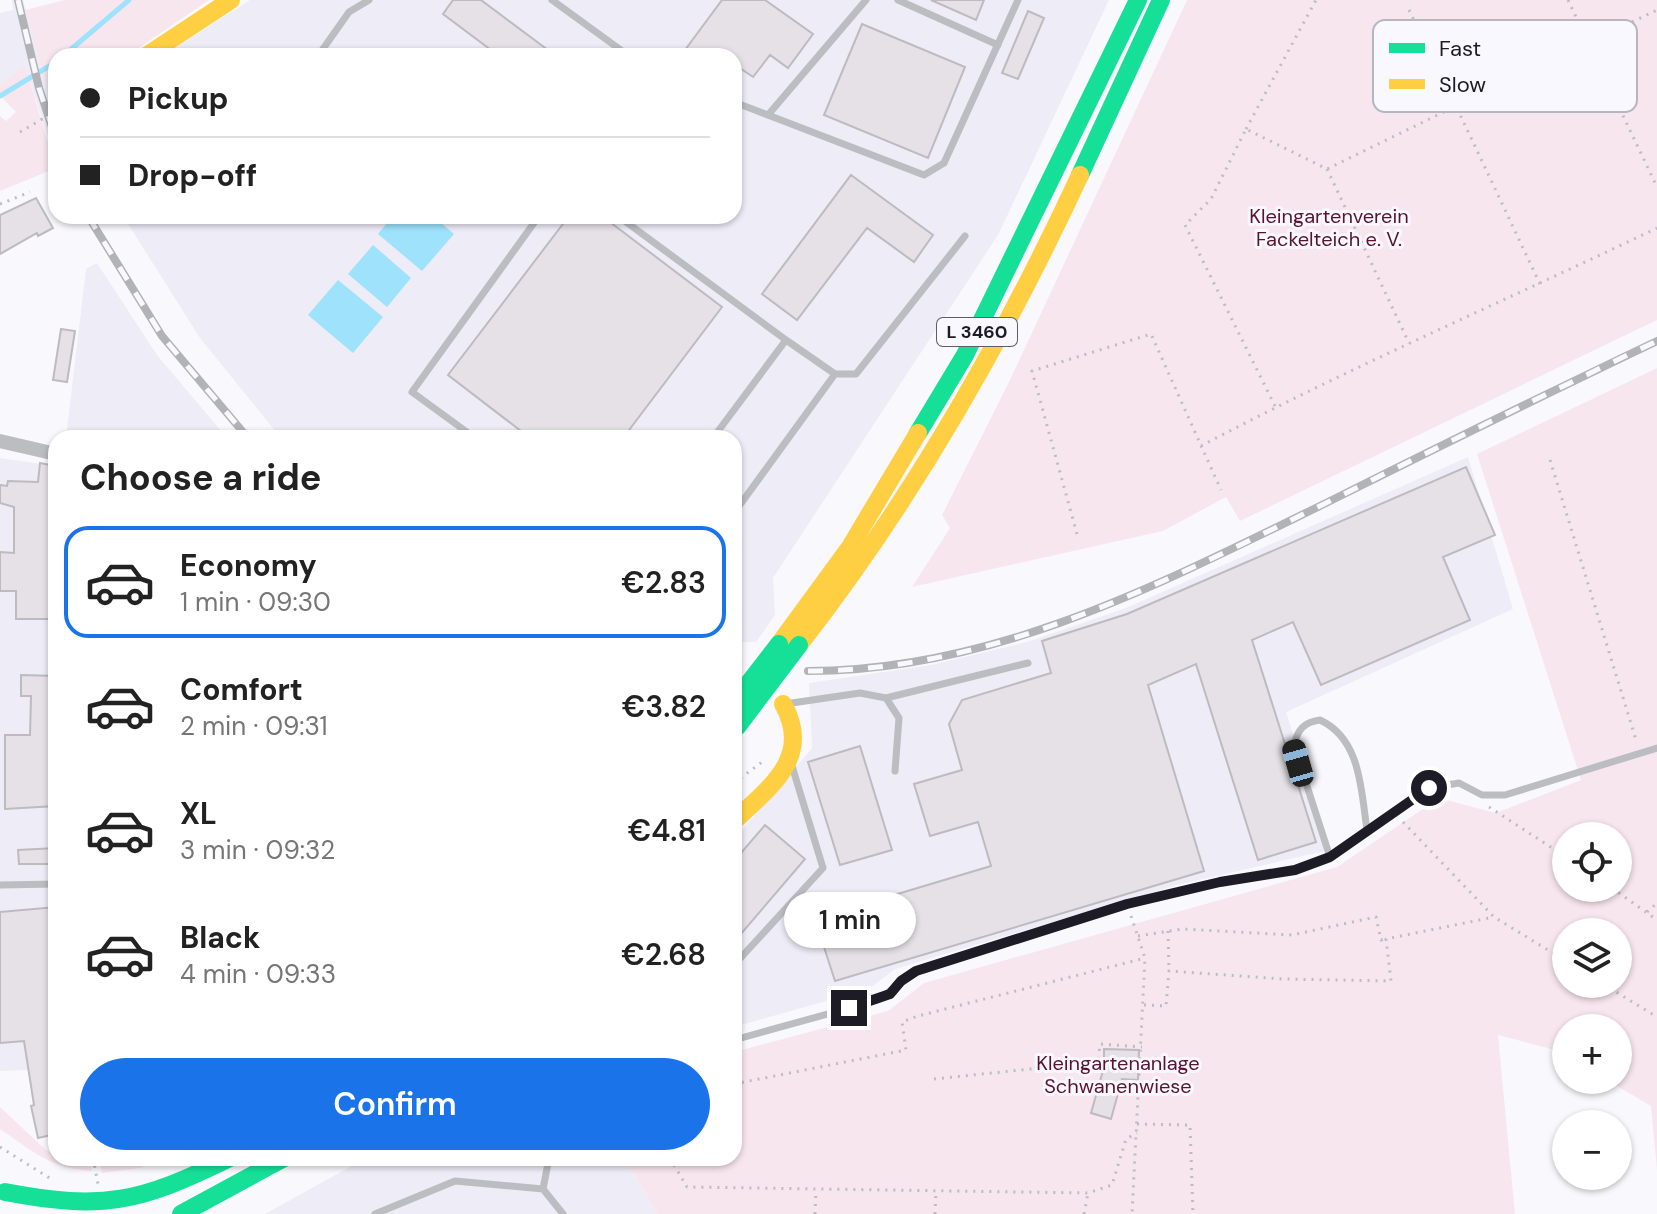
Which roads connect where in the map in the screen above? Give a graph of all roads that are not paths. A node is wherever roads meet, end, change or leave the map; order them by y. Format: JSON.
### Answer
{"nodes":[{"id":1,"x":231,"y":0,"type":"edge"},
{"id":2,"x":369,"y":0,"type":"edge"},
{"id":3,"x":552,"y":0,"type":"edge"},
{"id":4,"x":866,"y":0,"type":"edge"},
{"id":5,"x":898,"y":0,"type":"edge"},
{"id":6,"x":1018,"y":0,"type":"edge"},
{"id":7,"x":1138,"y":0,"type":"edge"},
{"id":8,"x":1161,"y":0,"type":"edge"},
{"id":9,"x":998,"y":45,"type":"junction"},
{"id":10,"x":158,"y":48,"type":"edge"},
{"id":11,"x":324,"y":48,"type":"edge"},
{"id":12,"x":618,"y":48,"type":"edge"},
{"id":13,"x":742,"y":105,"type":"edge"},
{"id":14,"x":768,"y":115,"type":"junction"},
{"id":15,"x":533,"y":224,"type":"edge"},
{"id":16,"x":629,"y":224,"type":"edge"},
{"id":17,"x":965,"y":236,"type":"dead end"},
{"id":18,"x":786,"y":340,"type":"junction"},
{"id":19,"x":835,"y":374,"type":"junction"},
{"id":20,"x":464,"y":430,"type":"edge"},
{"id":21,"x":719,"y":430,"type":"edge"},
{"id":22,"x":0,"y":441,"type":"edge"},
{"id":23,"x":48,"y":452,"type":"edge"},
{"id":24,"x":742,"y":502,"type":"edge"},
{"id":25,"x":1028,"y":663,"type":"dead end"},
{"id":26,"x":742,"y":692,"type":"edge"},
{"id":27,"x":886,"y":698,"type":"junction"},
{"id":28,"x":783,"y":704,"type":"joint"},
{"id":29,"x":742,"y":721,"type":"edge"},
{"id":30,"x":1657,"y":748,"type":"edge"},
{"id":31,"x":790,"y":761,"type":"junction"},
{"id":32,"x":895,"y":771,"type":"dead end"},
{"id":33,"x":742,"y":813,"type":"edge"},
{"id":34,"x":1367,"y":830,"type":"junction"},
{"id":35,"x":1330,"y":857,"type":"junction"},
{"id":36,"x":48,"y":884,"type":"edge"},
{"id":37,"x":0,"y":885,"type":"edge"},
{"id":38,"x":742,"y":956,"type":"edge"},
{"id":39,"x":742,"y":1038,"type":"edge"},
{"id":40,"x":213,"y":1166,"type":"edge"},
{"id":41,"x":269,"y":1166,"type":"edge"},
{"id":42,"x":547,"y":1166,"type":"edge"},
{"id":43,"x":543,"y":1189,"type":"junction"},
{"id":44,"x":3,"y":1190,"type":"edge"},
{"id":45,"x":23,"y":1214,"type":"edge"},
{"id":46,"x":181,"y":1214,"type":"edge"},
{"id":47,"x":375,"y":1214,"type":"edge"},
{"id":48,"x":563,"y":1214,"type":"edge"}],
"edges":[{"from":1,"to":10,"type":"main road"},
{"from":2,"to":11,"type":"lane"},
{"from":3,"to":12,"type":"lane"},
{"from":4,"to":14,"type":"lane"},
{"from":5,"to":9,"type":"lane"},
{"from":6,"to":9,"type":"lane"},
{"from":7,"to":26,"type":"main road","number":"L 3460","bridge":true},
{"from":8,"to":29,"type":"main road","number":"L 3460","bridge":true},
{"from":9,"to":14,"type":"lane"},
{"from":13,"to":14,"type":"lane"},
{"from":15,"to":20,"type":"lane"},
{"from":16,"to":18,"type":"lane"},
{"from":17,"to":19,"type":"lane"},
{"from":18,"to":19,"type":"lane"},
{"from":18,"to":21,"type":"lane"},
{"from":19,"to":24,"type":"lane"},
{"from":22,"to":23,"type":"street"},
{"from":25,"to":27,"type":"lane"},
{"from":27,"to":28,"type":"lane"},
{"from":27,"to":32,"type":"lane"},
{"from":28,"to":31,"type":"main road"},
{"from":30,"to":34,"type":"lane"},
{"from":31,"to":33,"type":"main road"},
{"from":31,"to":38,"type":"lane"},
{"from":34,"to":35,"type":"lane"},
{"from":34,"to":35,"type":"lane"},
{"from":35,"to":39,"type":"lane"},
{"from":36,"to":37,"type":"lane"},
{"from":40,"to":44,"type":"main road"},
{"from":41,"to":46,"type":"main road"},
{"from":42,"to":43,"type":"lane"},
{"from":43,"to":47,"type":"lane"},
{"from":43,"to":48,"type":"lane"},
{"from":44,"to":45,"type":"main road"}]}
